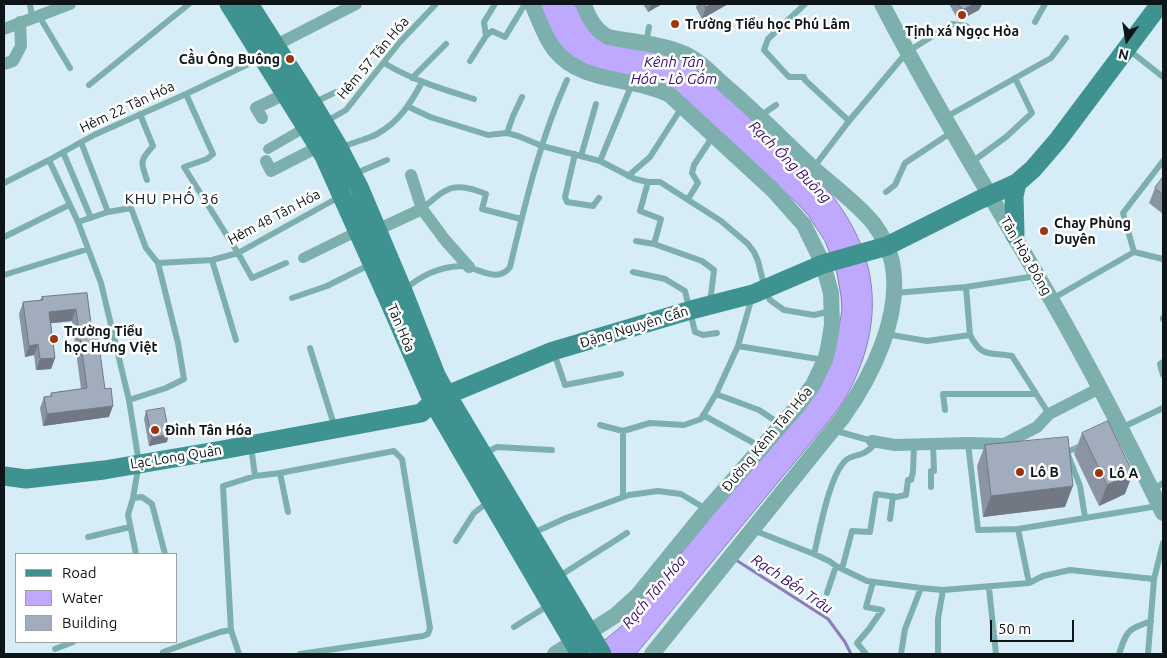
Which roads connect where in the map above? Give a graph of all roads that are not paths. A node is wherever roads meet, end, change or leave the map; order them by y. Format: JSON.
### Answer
{"nodes":[{"id":1,"x":30,"y":4,"type":"edge"},
{"id":2,"x":70,"y":4,"type":"edge"},
{"id":3,"x":189,"y":4,"type":"edge"},
{"id":4,"x":229,"y":4,"type":"edge"},
{"id":5,"x":356,"y":4,"type":"edge"},
{"id":6,"x":436,"y":4,"type":"edge"},
{"id":7,"x":495,"y":4,"type":"edge"},
{"id":8,"x":525,"y":4,"type":"edge"},
{"id":9,"x":532,"y":4,"type":"edge"},
{"id":10,"x":584,"y":4,"type":"edge"},
{"id":11,"x":804,"y":4,"type":"edge"},
{"id":12,"x":882,"y":4,"type":"edge"},
{"id":13,"x":1045,"y":4,"type":"edge"},
{"id":14,"x":1160,"y":4,"type":"edge"},
{"id":15,"x":254,"y":5,"type":"edge"},
{"id":16,"x":340,"y":8,"type":"edge"},
{"id":17,"x":30,"y":19,"type":"junction"},
{"id":18,"x":1035,"y":22,"type":"dead end"},
{"id":19,"x":649,"y":26,"type":"dead end"},
{"id":20,"x":4,"y":29,"type":"edge"},
{"id":21,"x":486,"y":36,"type":"junction"},
{"id":22,"x":980,"y":36,"type":"dead end"},
{"id":23,"x":1066,"y":38,"type":"dead end"},
{"id":24,"x":446,"y":44,"type":"dead end"},
{"id":25,"x":646,"y":45,"type":"junction"},
{"id":26,"x":1127,"y":48,"type":"junction"},
{"id":27,"x":269,"y":51,"type":"junction"},
{"id":28,"x":907,"y":52,"type":"junction"},
{"id":29,"x":470,"y":61,"type":"dead end"},
{"id":30,"x":384,"y":63,"type":"junction"},
{"id":31,"x":4,"y":64,"type":"edge"},
{"id":32,"x":70,"y":68,"type":"dead end"},
{"id":33,"x":1163,"y":77,"type":"edge"},
{"id":34,"x":412,"y":78,"type":"junction"},
{"id":35,"x":1015,"y":78,"type":"junction"},
{"id":36,"x":568,"y":80,"type":"dead end"},
{"id":37,"x":422,"y":82,"type":"junction"},
{"id":38,"x":632,"y":83,"type":"junction"},
{"id":39,"x":89,"y":85,"type":"dead end"},
{"id":40,"x":336,"y":92,"type":"dead end"},
{"id":41,"x":186,"y":94,"type":"junction"},
{"id":42,"x":285,"y":94,"type":"junction"},
{"id":43,"x":522,"y":97,"type":"dead end"},
{"id":44,"x":474,"y":99,"type":"dead end"},
{"id":45,"x":312,"y":103,"type":"junction"},
{"id":46,"x":596,"y":104,"type":"dead end"},
{"id":47,"x":776,"y":105,"type":"dead end"},
{"id":48,"x":683,"y":106,"type":"junction"},
{"id":49,"x":409,"y":107,"type":"junction"},
{"id":50,"x":140,"y":114,"type":"junction"},
{"id":51,"x":760,"y":116,"type":"junction"},
{"id":52,"x":945,"y":117,"type":"junction"},
{"id":53,"x":262,"y":118,"type":"dead end"},
{"id":54,"x":848,"y":121,"type":"junction"},
{"id":55,"x":315,"y":125,"type":"junction"},
{"id":56,"x":953,"y":132,"type":"junction"},
{"id":57,"x":507,"y":134,"type":"junction"},
{"id":58,"x":714,"y":134,"type":"junction"},
{"id":59,"x":82,"y":142,"type":"junction"},
{"id":60,"x":542,"y":146,"type":"junction"},
{"id":61,"x":327,"y":150,"type":"junction"},
{"id":62,"x":63,"y":152,"type":"junction"},
{"id":63,"x":267,"y":152,"type":"joint"},
{"id":64,"x":578,"y":155,"type":"junction"},
{"id":65,"x":50,"y":160,"type":"junction"},
{"id":66,"x":387,"y":160,"type":"dead end"},
{"id":67,"x":600,"y":161,"type":"junction"},
{"id":68,"x":1163,"y":161,"type":"edge"},
{"id":69,"x":971,"y":162,"type":"junction"},
{"id":70,"x":814,"y":168,"type":"junction"},
{"id":71,"x":353,"y":175,"type":"junction"},
{"id":72,"x":411,"y":175,"type":"dead end"},
{"id":73,"x":628,"y":176,"type":"junction"},
{"id":74,"x":148,"y":180,"type":"dead end"},
{"id":75,"x":648,"y":182,"type":"junction"},
{"id":76,"x":4,"y":183,"type":"edge"},
{"id":77,"x":1017,"y":183,"type":"junction"},
{"id":78,"x":886,"y":192,"type":"dead end"},
{"id":79,"x":342,"y":195,"type":"junction"},
{"id":80,"x":990,"y":195,"type":"junction"},
{"id":81,"x":599,"y":198,"type":"dead end"},
{"id":82,"x":688,"y":199,"type":"junction"},
{"id":83,"x":69,"y":205,"type":"junction"},
{"id":84,"x":422,"y":209,"type":"junction"},
{"id":85,"x":108,"y":212,"type":"junction"},
{"id":86,"x":91,"y":218,"type":"junction"},
{"id":87,"x":521,"y":219,"type":"junction"},
{"id":88,"x":78,"y":222,"type":"junction"},
{"id":89,"x":377,"y":230,"type":"junction"},
{"id":90,"x":358,"y":231,"type":"junction"},
{"id":91,"x":1015,"y":236,"type":"junction"},
{"id":92,"x":4,"y":237,"type":"edge"},
{"id":93,"x":636,"y":240,"type":"dead end"},
{"id":94,"x":654,"y":244,"type":"junction"},
{"id":95,"x":887,"y":246,"type":"junction"},
{"id":96,"x":88,"y":249,"type":"junction"},
{"id":97,"x":1134,"y":252,"type":"junction"},
{"id":98,"x":238,"y":253,"type":"junction"},
{"id":99,"x":303,"y":258,"type":"dead end"},
{"id":100,"x":1163,"y":259,"type":"edge"},
{"id":101,"x":212,"y":260,"type":"junction"},
{"id":102,"x":158,"y":263,"type":"junction"},
{"id":103,"x":286,"y":263,"type":"dead end"},
{"id":104,"x":373,"y":263,"type":"junction"},
{"id":105,"x":822,"y":264,"type":"junction"},
{"id":106,"x":469,"y":267,"type":"junction"},
{"id":107,"x":633,"y":272,"type":"dead end"},
{"id":108,"x":4,"y":275,"type":"edge"},
{"id":109,"x":1037,"y":275,"type":"junction"},
{"id":110,"x":966,"y":286,"type":"junction"},
{"id":111,"x":403,"y":291,"type":"junction"},
{"id":112,"x":759,"y":291,"type":"junction"},
{"id":113,"x":894,"y":293,"type":"junction"},
{"id":114,"x":292,"y":298,"type":"dead end"},
{"id":115,"x":1051,"y":299,"type":"junction"},
{"id":116,"x":710,"y":305,"type":"junction"},
{"id":117,"x":691,"y":310,"type":"junction"},
{"id":118,"x":832,"y":310,"type":"junction"},
{"id":119,"x":717,"y":333,"type":"dead end"},
{"id":120,"x":886,"y":334,"type":"junction"},
{"id":121,"x":970,"y":334,"type":"junction"},
{"id":122,"x":236,"y":340,"type":"dead end"},
{"id":123,"x":738,"y":346,"type":"junction"},
{"id":124,"x":310,"y":348,"type":"dead end"},
{"id":125,"x":553,"y":352,"type":"junction"},
{"id":126,"x":825,"y":360,"type":"junction"},
{"id":127,"x":1163,"y":362,"type":"edge"},
{"id":128,"x":621,"y":374,"type":"dead end"},
{"id":129,"x":1163,"y":375,"type":"edge"},
{"id":130,"x":1100,"y":388,"type":"junction"},
{"id":131,"x":716,"y":394,"type":"junction"},
{"id":132,"x":1036,"y":394,"type":"junction"},
{"id":133,"x":440,"y":398,"type":"junction"},
{"id":134,"x":129,"y":400,"type":"junction"},
{"id":135,"x":1163,"y":408,"type":"edge"},
{"id":136,"x":945,"y":410,"type":"dead end"},
{"id":137,"x":1049,"y":414,"type":"junction"},
{"id":138,"x":703,"y":416,"type":"junction"},
{"id":139,"x":781,"y":425,"type":"junction"},
{"id":140,"x":600,"y":426,"type":"dead end"},
{"id":141,"x":335,"y":429,"type":"junction"},
{"id":142,"x":833,"y":430,"type":"junction"},
{"id":143,"x":1116,"y":430,"type":"junction"},
{"id":144,"x":623,"y":431,"type":"junction"},
{"id":145,"x":1094,"y":440,"type":"edge"},
{"id":146,"x":872,"y":441,"type":"junction"},
{"id":147,"x":968,"y":443,"type":"junction"},
{"id":148,"x":914,"y":444,"type":"junction"},
{"id":149,"x":933,"y":444,"type":"junction"},
{"id":150,"x":250,"y":445,"type":"junction"},
{"id":151,"x":761,"y":447,"type":"junction"},
{"id":152,"x":552,"y":450,"type":"dead end"},
{"id":153,"x":1068,"y":452,"type":"junction"},
{"id":154,"x":1058,"y":453,"type":"edge"},
{"id":155,"x":481,"y":454,"type":"junction"},
{"id":156,"x":980,"y":461,"type":"dead end"},
{"id":157,"x":970,"y":462,"type":"junction"},
{"id":158,"x":139,"y":463,"type":"junction"},
{"id":159,"x":280,"y":473,"type":"junction"},
{"id":160,"x":4,"y":476,"type":"edge"},
{"id":161,"x":255,"y":476,"type":"junction"},
{"id":162,"x":1157,"y":486,"type":"edge"},
{"id":163,"x":931,"y":487,"type":"dead end"},
{"id":164,"x":893,"y":496,"type":"junction"},
{"id":165,"x":497,"y":497,"type":"junction"},
{"id":166,"x":623,"y":497,"type":"junction"},
{"id":167,"x":133,"y":498,"type":"junction"},
{"id":168,"x":707,"y":510,"type":"junction"},
{"id":169,"x":1161,"y":510,"type":"edge"},
{"id":170,"x":288,"y":512,"type":"dead end"},
{"id":171,"x":1085,"y":517,"type":"junction"},
{"id":172,"x":890,"y":519,"type":"dead end"},
{"id":173,"x":130,"y":527,"type":"junction"},
{"id":174,"x":1018,"y":529,"type":"junction"},
{"id":175,"x":752,"y":530,"type":"junction"},
{"id":176,"x":627,"y":534,"type":"dead end"},
{"id":177,"x":529,"y":535,"type":"junction"},
{"id":178,"x":88,"y":537,"type":"dead end"},
{"id":179,"x":456,"y":541,"type":"dead end"},
{"id":180,"x":1163,"y":543,"type":"edge"},
{"id":181,"x":136,"y":553,"type":"edge"},
{"id":182,"x":165,"y":553,"type":"edge"},
{"id":183,"x":814,"y":554,"type":"junction"},
{"id":184,"x":839,"y":568,"type":"junction"},
{"id":185,"x":557,"y":578,"type":"junction"},
{"id":186,"x":1154,"y":579,"type":"junction"},
{"id":187,"x":873,"y":582,"type":"junction"},
{"id":188,"x":1029,"y":583,"type":"junction"},
{"id":189,"x":921,"y":588,"type":"junction"},
{"id":190,"x":989,"y":588,"type":"junction"},
{"id":191,"x":943,"y":590,"type":"junction"},
{"id":192,"x":827,"y":594,"type":"dead end"},
{"id":193,"x":567,"y":595,"type":"junction"},
{"id":194,"x":550,"y":604,"type":"junction"},
{"id":195,"x":1151,"y":621,"type":"junction"},
{"id":196,"x":514,"y":627,"type":"dead end"},
{"id":197,"x":231,"y":630,"type":"junction"},
{"id":198,"x":595,"y":642,"type":"edge"},
{"id":199,"x":71,"y":643,"type":"edge"},
{"id":200,"x":56,"y":649,"type":"dead end"},
{"id":201,"x":576,"y":649,"type":"edge"},
{"id":202,"x":163,"y":652,"type":"dead end"},
{"id":203,"x":238,"y":654,"type":"edge"},
{"id":204,"x":300,"y":654,"type":"edge"},
{"id":205,"x":555,"y":654,"type":"edge"},
{"id":206,"x":652,"y":654,"type":"edge"},
{"id":207,"x":866,"y":654,"type":"edge"},
{"id":208,"x":901,"y":654,"type":"edge"},
{"id":209,"x":938,"y":654,"type":"edge"},
{"id":210,"x":996,"y":654,"type":"edge"},
{"id":211,"x":1119,"y":654,"type":"edge"},
{"id":212,"x":1148,"y":654,"type":"edge"}],
"edges":[{"from":1,"to":17,"type":"lane"},
{"from":2,"to":17,"type":"street"},
{"from":3,"to":39,"type":"lane"},
{"from":4,"to":27,"type":"main road","name":"Tân Hóa"},
{"from":5,"to":16,"type":"street"},
{"from":6,"to":30,"type":"lane","name":"Hẻm 57 Tân Hóa"},
{"from":7,"to":21,"type":"lane"},
{"from":8,"to":21,"type":"lane"},
{"from":9,"to":38,"type":"street","name":"Đường Kênh Tân Hóa"},
{"from":10,"to":25,"type":"street"},
{"from":11,"to":54,"type":"lane"},
{"from":12,"to":28,"type":"street","name":"Tân Hòa Đông"},
{"from":13,"to":18,"type":"lane"},
{"from":14,"to":26,"type":"main road"},
{"from":15,"to":27,"type":"main road","name":"Tân Hóa"},
{"from":16,"to":27,"type":"street"},
{"from":17,"to":20,"type":"street"},
{"from":17,"to":31,"type":"street"},
{"from":17,"to":32,"type":"lane"},
{"from":19,"to":25,"type":"lane"},
{"from":21,"to":29,"type":"lane"},
{"from":22,"to":28,"type":"lane"},
{"from":23,"to":35,"type":"lane"},
{"from":24,"to":34,"type":"lane"},
{"from":25,"to":51,"type":"street"},
{"from":26,"to":33,"type":"lane"},
{"from":26,"to":77,"type":"main road"},
{"from":27,"to":41,"type":"lane","name":"Hẻm 22 Tân Hóa"},
{"from":27,"to":42,"type":"main road","name":"Tân Hóa"},
{"from":27,"to":45,"type":"main road","name":"Tân Hóa"},
{"from":28,"to":52,"type":"street","name":"Tân Hòa Đông"},
{"from":28,"to":54,"type":"lane"},
{"from":30,"to":34,"type":"lane"},
{"from":30,"to":55,"type":"lane","name":"Hẻm 57 Tân Hóa"},
{"from":34,"to":37,"type":"lane"},
{"from":35,"to":52,"type":"lane"},
{"from":35,"to":69,"type":"lane"},
{"from":36,"to":60,"type":"lane"},
{"from":37,"to":44,"type":"lane"},
{"from":37,"to":49,"type":"lane"},
{"from":38,"to":48,"type":"street","name":"Đường Kênh Tân Hóa"},
{"from":38,"to":67,"type":"lane"},
{"from":40,"to":45,"type":"lane"},
{"from":41,"to":50,"type":"lane","name":"Hẻm 22 Tân Hóa"},
{"from":41,"to":98,"type":"lane"},
{"from":42,"to":53,"type":"street"},
{"from":42,"to":55,"type":"main road","name":"Tân Hóa"},
{"from":43,"to":57,"type":"lane"},
{"from":45,"to":55,"type":"main road","name":"Tân Hóa"},
{"from":46,"to":64,"type":"lane"},
{"from":47,"to":51,"type":"lane"},
{"from":48,"to":58,"type":"street","name":"Đường Kênh Tân Hóa"},
{"from":48,"to":73,"type":"lane"},
{"from":49,"to":57,"type":"lane"},
{"from":49,"to":61,"type":"lane"},
{"from":50,"to":59,"type":"lane","name":"Hẻm 22 Tân Hóa"},
{"from":50,"to":74,"type":"lane"},
{"from":51,"to":70,"type":"street"},
{"from":52,"to":56,"type":"street","name":"Tân Hòa Đông"},
{"from":54,"to":70,"type":"lane"},
{"from":55,"to":61,"type":"main road","name":"Tân Hóa"},
{"from":55,"to":63,"type":"street"},
{"from":56,"to":69,"type":"street","name":"Tân Hòa Đông"},
{"from":56,"to":78,"type":"lane"},
{"from":57,"to":60,"type":"lane"},
{"from":58,"to":82,"type":"lane"},
{"from":58,"to":105,"type":"street","name":"Đường Kênh Tân Hóa"},
{"from":59,"to":62,"type":"lane","name":"Hẻm 22 Tân Hóa"},
{"from":59,"to":85,"type":"lane"},
{"from":60,"to":64,"type":"lane"},
{"from":60,"to":87,"type":"lane"},
{"from":61,"to":63,"type":"street"},
{"from":61,"to":71,"type":"main road","name":"Tân Hóa"},
{"from":61,"to":79,"type":"main road","name":"Tân Hóa"},
{"from":62,"to":65,"type":"lane","name":"Hẻm 22 Tân Hóa"},
{"from":62,"to":86,"type":"lane"},
{"from":64,"to":67,"type":"lane"},
{"from":64,"to":81,"type":"lane"},
{"from":65,"to":76,"type":"lane","name":"Hẻm 22 Tân Hóa"},
{"from":65,"to":83,"type":"lane"},
{"from":66,"to":71,"type":"lane"},
{"from":67,"to":73,"type":"lane"},
{"from":68,"to":97,"type":"lane"},
{"from":69,"to":80,"type":"street","name":"Tân Hòa Đông"},
{"from":70,"to":95,"type":"street"},
{"from":71,"to":89,"type":"main road","name":"Tân Hóa"},
{"from":72,"to":84,"type":"street"},
{"from":73,"to":75,"type":"lane"},
{"from":75,"to":82,"type":"lane"},
{"from":75,"to":94,"type":"lane"},
{"from":77,"to":80,"type":"main road"},
{"from":77,"to":91,"type":"main road"},
{"from":79,"to":90,"type":"main road","name":"Tân Hóa"},
{"from":79,"to":98,"type":"lane","name":"Hẻm 48 Tân Hóa"},
{"from":80,"to":91,"type":"street","name":"Tân Hòa Đông"},
{"from":80,"to":95,"type":"main road"},
{"from":82,"to":112,"type":"lane"},
{"from":83,"to":88,"type":"lane"},
{"from":83,"to":92,"type":"lane"},
{"from":84,"to":87,"type":"lane"},
{"from":84,"to":89,"type":"street"},
{"from":84,"to":106,"type":"street"},
{"from":85,"to":86,"type":"lane"},
{"from":85,"to":102,"type":"lane"},
{"from":86,"to":88,"type":"lane"},
{"from":87,"to":106,"type":"lane"},
{"from":88,"to":96,"type":"lane"},
{"from":89,"to":111,"type":"main road","name":"Tân Hóa"},
{"from":90,"to":99,"type":"street"},
{"from":90,"to":104,"type":"main road","name":"Tân Hóa"},
{"from":91,"to":109,"type":"street","name":"Tân Hòa Đông"},
{"from":93,"to":94,"type":"lane"},
{"from":94,"to":116,"type":"lane"},
{"from":95,"to":105,"type":"main road","name":"Đặng Nguyên Cẩn"},
{"from":95,"to":113,"type":"street"},
{"from":96,"to":108,"type":"lane"},
{"from":96,"to":134,"type":"lane"},
{"from":97,"to":100,"type":"lane"},
{"from":97,"to":115,"type":"lane"},
{"from":98,"to":101,"type":"lane","name":"Hẻm 48 Tân Hóa"},
{"from":98,"to":103,"type":"lane"},
{"from":101,"to":102,"type":"lane","name":"Hẻm 48 Tân Hóa"},
{"from":101,"to":122,"type":"lane"},
{"from":102,"to":134,"type":"lane"},
{"from":104,"to":114,"type":"lane"},
{"from":104,"to":133,"type":"main road","name":"Tân Hóa"},
{"from":105,"to":112,"type":"main road","name":"Đặng Nguyên Cẩn"},
{"from":105,"to":118,"type":"street","name":"Đường Kênh Tân Hóa"},
{"from":106,"to":111,"type":"lane"},
{"from":107,"to":117,"type":"lane"},
{"from":109,"to":110,"type":"lane"},
{"from":109,"to":115,"type":"street","name":"Tân Hòa Đông"},
{"from":110,"to":113,"type":"lane"},
{"from":110,"to":121,"type":"lane"},
{"from":111,"to":133,"type":"main road","name":"Tân Hóa"},
{"from":112,"to":116,"type":"main road","name":"Đặng Nguyên Cẩn"},
{"from":112,"to":118,"type":"lane"},
{"from":112,"to":123,"type":"lane"},
{"from":113,"to":120,"type":"street"},
{"from":115,"to":130,"type":"street","name":"Tân Hòa Đông"},
{"from":116,"to":117,"type":"main road","name":"Đặng Nguyên Cẩn"},
{"from":117,"to":119,"type":"lane"},
{"from":117,"to":125,"type":"main road","name":"Đặng Nguyên Cẩn"},
{"from":118,"to":126,"type":"street","name":"Đường Kênh Tân Hóa"},
{"from":120,"to":121,"type":"lane"},
{"from":120,"to":142,"type":"street"},
{"from":121,"to":132,"type":"lane"},
{"from":123,"to":126,"type":"lane"},
{"from":123,"to":131,"type":"lane"},
{"from":124,"to":141,"type":"lane"},
{"from":125,"to":128,"type":"lane"},
{"from":125,"to":133,"type":"main road","name":"Đặng Nguyên Cẩn"},
{"from":126,"to":139,"type":"street","name":"Đường Kênh Tân Hóa"},
{"from":127,"to":129,"type":"lane"},
{"from":130,"to":137,"type":"street"},
{"from":130,"to":143,"type":"street","name":"Tân Hòa Đông"},
{"from":131,"to":138,"type":"lane"},
{"from":131,"to":139,"type":"lane"},
{"from":132,"to":136,"type":"lane"},
{"from":132,"to":137,"type":"lane"},
{"from":133,"to":141,"type":"main road","name":"Lạc Long Quân"},
{"from":133,"to":155,"type":"main road","name":"Tân Hóa"},
{"from":133,"to":165,"type":"main road","name":"Tân Hóa"},
{"from":134,"to":158,"type":"lane"},
{"from":135,"to":143,"type":"lane"},
{"from":137,"to":147,"type":"street"},
{"from":138,"to":144,"type":"lane"},
{"from":138,"to":151,"type":"lane"},
{"from":139,"to":151,"type":"street","name":"Đường Kênh Tân Hóa"},
{"from":140,"to":144,"type":"lane"},
{"from":141,"to":150,"type":"main road","name":"Lạc Long Quân"},
{"from":142,"to":146,"type":"lane"},
{"from":142,"to":175,"type":"street"},
{"from":143,"to":162,"type":"street","name":"Tân Hòa Đông"},
{"from":144,"to":166,"type":"lane"},
{"from":145,"to":153,"type":"lane"},
{"from":146,"to":148,"type":"street"},
{"from":146,"to":183,"type":"lane"},
{"from":147,"to":149,"type":"street"},
{"from":147,"to":157,"type":"lane"},
{"from":148,"to":149,"type":"street"},
{"from":148,"to":164,"type":"lane"},
{"from":149,"to":163,"type":"lane"},
{"from":150,"to":158,"type":"main road","name":"Lạc Long Quân"},
{"from":150,"to":161,"type":"lane"},
{"from":151,"to":168,"type":"street","name":"Đường Kênh Tân Hóa"},
{"from":152,"to":155,"type":"lane"},
{"from":153,"to":154,"type":"lane"},
{"from":153,"to":171,"type":"lane"},
{"from":155,"to":165,"type":"main road","name":"Tân Hóa"},
{"from":156,"to":157,"type":"lane"},
{"from":157,"to":174,"type":"lane"},
{"from":158,"to":160,"type":"main road","name":"Lạc Long Quân"},
{"from":158,"to":167,"type":"lane"},
{"from":159,"to":161,"type":"lane"},
{"from":159,"to":170,"type":"lane"},
{"from":159,"to":204,"type":"lane"},
{"from":161,"to":197,"type":"lane"},
{"from":162,"to":169,"type":"street","name":"Tân Hòa Đông"},
{"from":164,"to":172,"type":"lane"},
{"from":164,"to":184,"type":"lane"},
{"from":165,"to":177,"type":"main road","name":"Tân Hóa"},
{"from":165,"to":179,"type":"lane"},
{"from":165,"to":194,"type":"main road","name":"Tân Hóa"},
{"from":166,"to":168,"type":"lane"},
{"from":166,"to":177,"type":"lane"},
{"from":167,"to":173,"type":"lane"},
{"from":167,"to":182,"type":"lane"},
{"from":168,"to":198,"type":"street","name":"Đường Kênh Tân Hóa"},
{"from":169,"to":171,"type":"lane"},
{"from":171,"to":174,"type":"lane"},
{"from":173,"to":178,"type":"lane"},
{"from":173,"to":181,"type":"lane"},
{"from":174,"to":188,"type":"lane"},
{"from":175,"to":183,"type":"lane"},
{"from":175,"to":206,"type":"street"},
{"from":176,"to":185,"type":"lane"},
{"from":177,"to":185,"type":"main road","name":"Tân Hóa"},
{"from":180,"to":186,"type":"lane"},
{"from":183,"to":184,"type":"lane"},
{"from":184,"to":187,"type":"lane"},
{"from":184,"to":192,"type":"lane"},
{"from":185,"to":193,"type":"main road","name":"Tân Hóa"},
{"from":186,"to":188,"type":"lane"},
{"from":186,"to":195,"type":"lane"},
{"from":187,"to":189,"type":"lane"},
{"from":187,"to":207,"type":"lane"},
{"from":188,"to":190,"type":"lane"},
{"from":189,"to":191,"type":"lane"},
{"from":189,"to":208,"type":"lane"},
{"from":190,"to":191,"type":"lane"},
{"from":190,"to":210,"type":"lane"},
{"from":191,"to":209,"type":"lane"},
{"from":193,"to":194,"type":"lane"},
{"from":193,"to":198,"type":"main road","name":"Tân Hóa"},
{"from":194,"to":196,"type":"lane"},
{"from":194,"to":201,"type":"main road","name":"Tân Hóa"},
{"from":195,"to":211,"type":"lane"},
{"from":195,"to":212,"type":"lane"},
{"from":197,"to":202,"type":"lane"},
{"from":197,"to":203,"type":"lane"},
{"from":198,"to":201,"type":"street","name":"Đường Kênh Tân Hóa"},
{"from":199,"to":200,"type":"lane"},
{"from":201,"to":205,"type":"street","name":"Đường Kênh Tân Hóa"}]}
